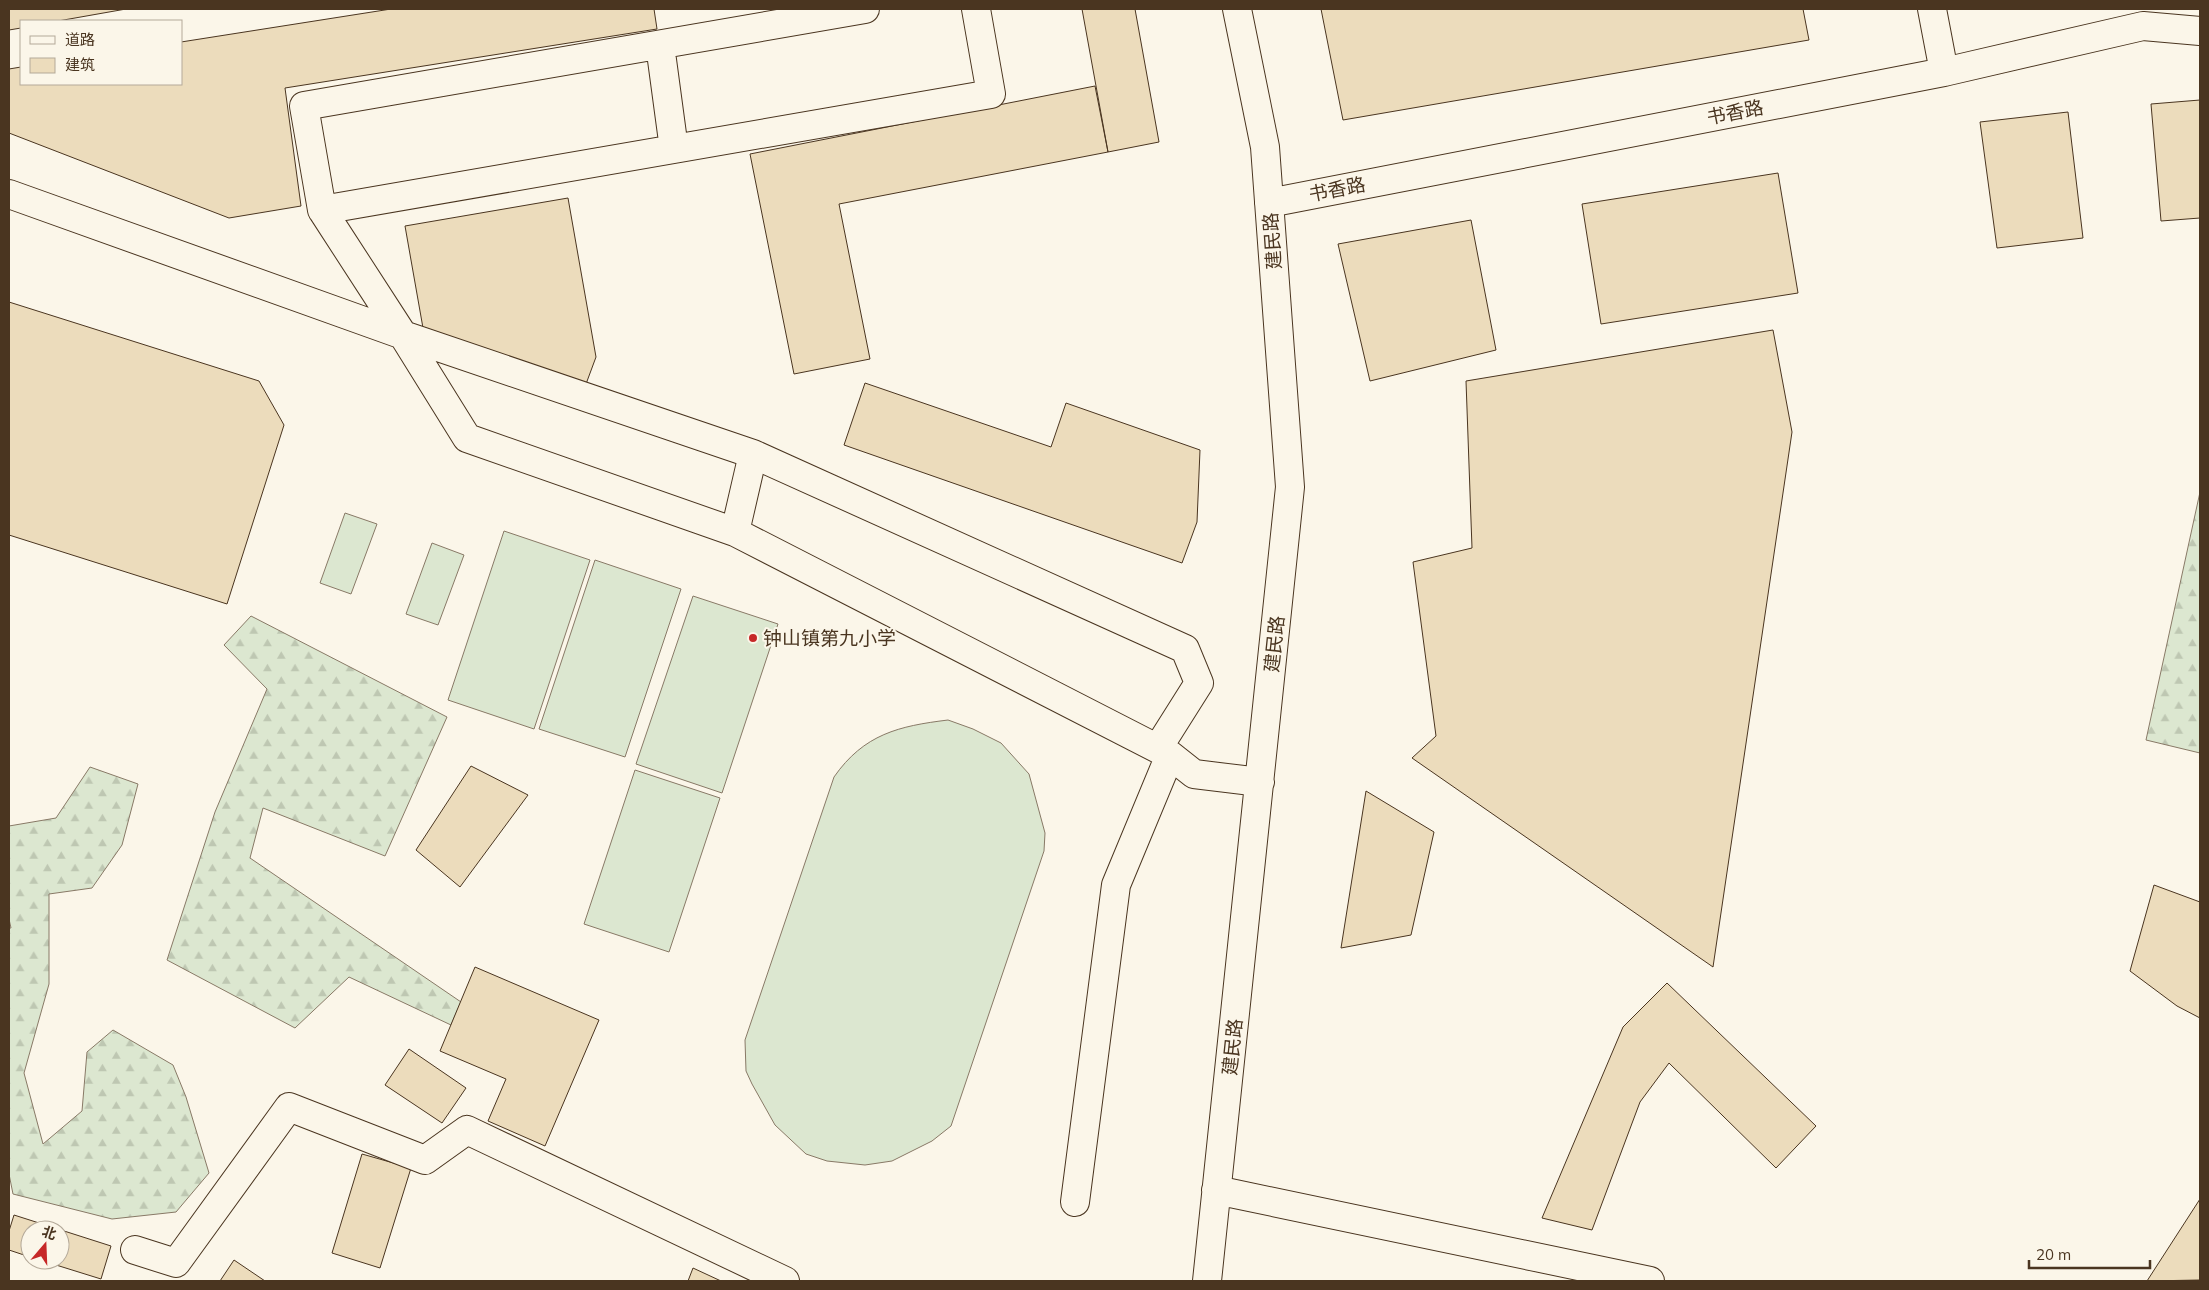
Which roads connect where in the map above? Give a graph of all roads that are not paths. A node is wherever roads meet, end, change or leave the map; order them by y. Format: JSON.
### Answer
{"nodes":[{"id":1,"x":865,"y":9,"type":"edge"},
{"id":2,"x":976,"y":9,"type":"edge"},
{"id":3,"x":1237,"y":9,"type":"edge"},
{"id":4,"x":1932,"y":9,"type":"edge"},
{"id":5,"x":2200,"y":31,"type":"edge"},
{"id":6,"x":660,"y":45,"type":"junction"},
{"id":7,"x":1944,"y":72,"type":"junction"},
{"id":8,"x":674,"y":149,"type":"junction"},
{"id":9,"x":9,"y":194,"type":"edge"},
{"id":10,"x":1269,"y":203,"type":"junction"},
{"id":11,"x":322,"y":210,"type":"junction"},
{"id":12,"x":403,"y":336,"type":"junction"},
{"id":13,"x":753,"y":454,"type":"junction"},
{"id":14,"x":735,"y":532,"type":"junction"},
{"id":15,"x":1164,"y":752,"type":"junction"},
{"id":16,"x":1260,"y":782,"type":"junction"},
{"id":17,"x":1216,"y":1190,"type":"junction"},
{"id":18,"x":1075,"y":1202,"type":"dead end"},
{"id":19,"x":135,"y":1250,"type":"dead end"},
{"id":20,"x":785,"y":1281,"type":"edge"},
{"id":21,"x":1207,"y":1281,"type":"edge"},
{"id":22,"x":1650,"y":1281,"type":"edge"}],
"edges":[{"from":1,"to":6,"type":"street"},
{"from":2,"to":8,"type":"street"},
{"from":3,"to":10,"type":"street","name":"建民路"},
{"from":4,"to":7,"type":"street"},
{"from":5,"to":7,"type":"street","name":"书香路"},
{"from":6,"to":8,"type":"street"},
{"from":6,"to":11,"type":"street"},
{"from":7,"to":10,"type":"street","name":"书香路"},
{"from":8,"to":11,"type":"street"},
{"from":9,"to":12,"type":"street"},
{"from":10,"to":16,"type":"street","name":"建民路"},
{"from":11,"to":12,"type":"street"},
{"from":12,"to":13,"type":"street"},
{"from":12,"to":14,"type":"street"},
{"from":13,"to":14,"type":"street"},
{"from":13,"to":15,"type":"street"},
{"from":14,"to":15,"type":"street"},
{"from":15,"to":16,"type":"street"},
{"from":15,"to":18,"type":"street"},
{"from":16,"to":17,"type":"street","name":"建民路"},
{"from":17,"to":21,"type":"street","name":"建民路"},
{"from":17,"to":22,"type":"street"},
{"from":19,"to":20,"type":"street"}]}
